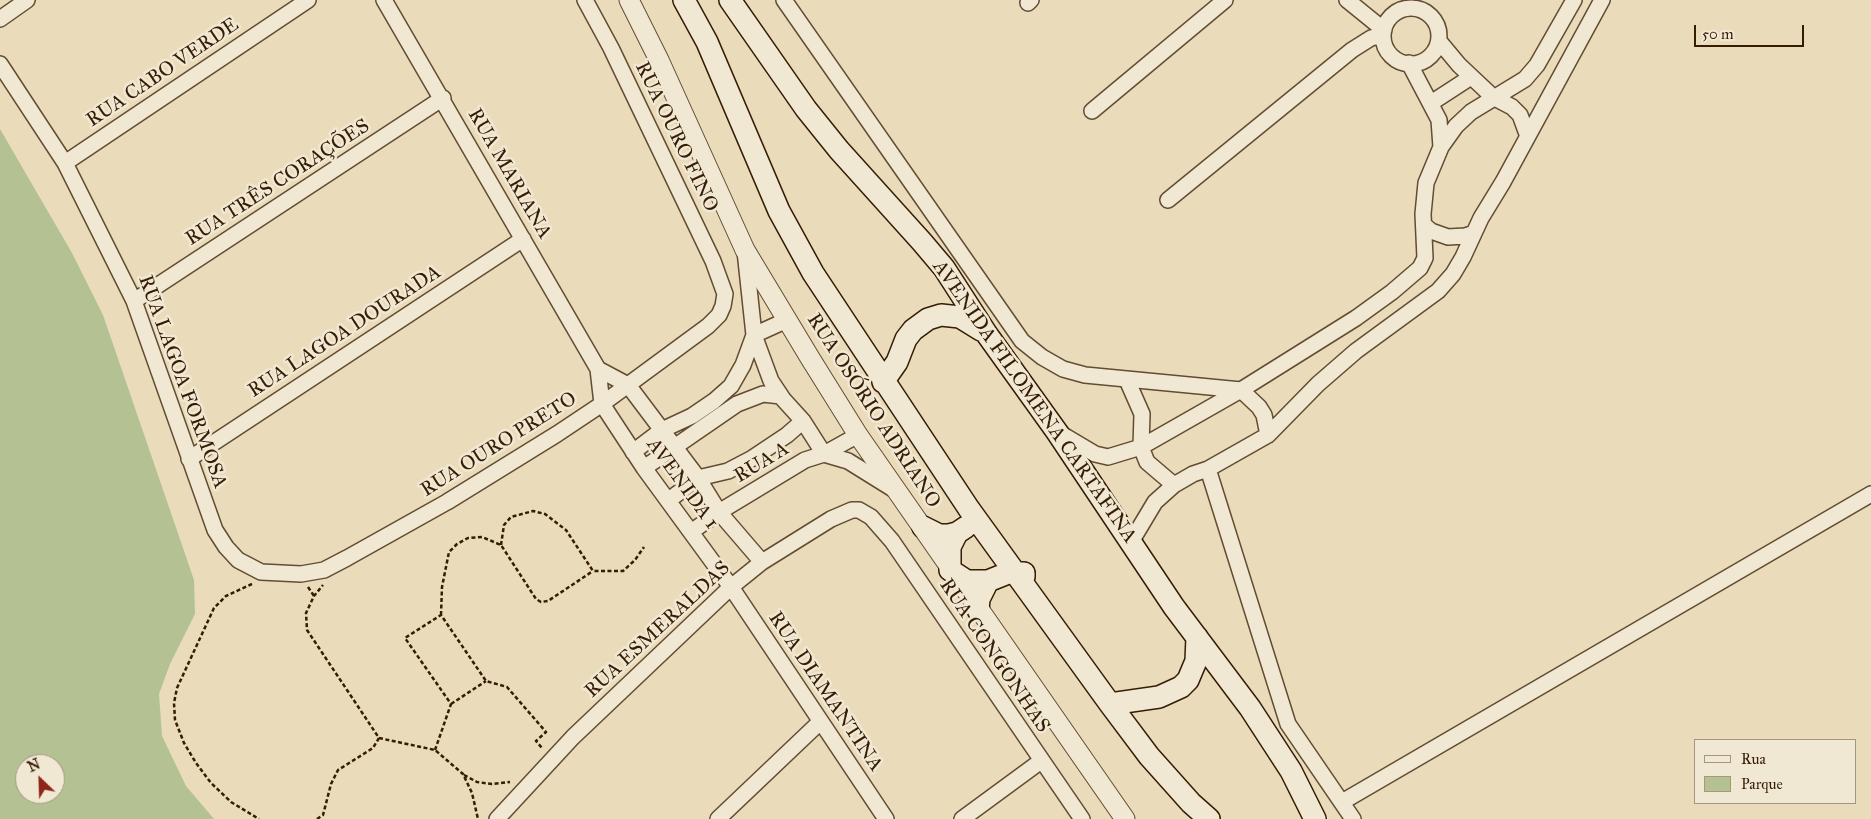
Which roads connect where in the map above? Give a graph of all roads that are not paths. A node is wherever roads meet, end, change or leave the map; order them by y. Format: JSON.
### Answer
{"nodes":[{"id":1,"x":28,"y":0,"type":"edge"},
{"id":2,"x":308,"y":0,"type":"edge"},
{"id":3,"x":384,"y":0,"type":"edge"},
{"id":4,"x":585,"y":0,"type":"edge"},
{"id":5,"x":629,"y":0,"type":"edge"},
{"id":6,"x":684,"y":0,"type":"edge"},
{"id":7,"x":730,"y":0,"type":"edge"},
{"id":8,"x":784,"y":0,"type":"edge"},
{"id":9,"x":1225,"y":0,"type":"edge"},
{"id":10,"x":1347,"y":0,"type":"edge"},
{"id":11,"x":1574,"y":0,"type":"edge"},
{"id":12,"x":1602,"y":0,"type":"edge"},
{"id":13,"x":1414,"y":4,"type":"edge"},
{"id":14,"x":0,"y":19,"type":"edge"},
{"id":15,"x":1384,"y":33,"type":"junction"},
{"id":16,"x":1439,"y":41,"type":"junction"},
{"id":17,"x":1409,"y":63,"type":"junction"},
{"id":18,"x":0,"y":64,"type":"edge"},
{"id":19,"x":1471,"y":77,"type":"junction"},
{"id":20,"x":1494,"y":97,"type":"junction"},
{"id":21,"x":443,"y":98,"type":"junction"},
{"id":22,"x":1431,"y":103,"type":"junction"},
{"id":23,"x":1092,"y":111,"type":"dead end"},
{"id":24,"x":1528,"y":134,"type":"junction"},
{"id":25,"x":1441,"y":147,"type":"junction"},
{"id":26,"x":64,"y":163,"type":"junction"},
{"id":27,"x":1168,"y":200,"type":"dead end"},
{"id":28,"x":1424,"y":225,"type":"junction"},
{"id":29,"x":1474,"y":232,"type":"junction"},
{"id":30,"x":523,"y":239,"type":"junction"},
{"id":31,"x":745,"y":250,"type":"junction"},
{"id":32,"x":725,"y":294,"type":"joint"},
{"id":33,"x":134,"y":301,"type":"junction"},
{"id":34,"x":787,"y":320,"type":"junction"},
{"id":35,"x":986,"y":334,"type":"junction"},
{"id":36,"x":754,"y":335,"type":"junction"},
{"id":37,"x":598,"y":369,"type":"junction"},
{"id":38,"x":1127,"y":380,"type":"junction"},
{"id":39,"x":884,"y":382,"type":"junction"},
{"id":40,"x":628,"y":385,"type":"junction"},
{"id":41,"x":1241,"y":390,"type":"junction"},
{"id":42,"x":781,"y":396,"type":"junction"},
{"id":43,"x":602,"y":404,"type":"junction"},
{"id":44,"x":803,"y":421,"type":"junction"},
{"id":45,"x":662,"y":430,"type":"junction"},
{"id":46,"x":1057,"y":432,"type":"junction"},
{"id":47,"x":858,"y":435,"type":"junction"},
{"id":48,"x":1268,"y":435,"type":"junction"},
{"id":49,"x":675,"y":447,"type":"junction"},
{"id":50,"x":1140,"y":447,"type":"junction"},
{"id":51,"x":633,"y":452,"type":"junction"},
{"id":52,"x":824,"y":454,"type":"junction"},
{"id":53,"x":189,"y":460,"type":"junction"},
{"id":54,"x":644,"y":468,"type":"junction"},
{"id":55,"x":1208,"y":469,"type":"junction"},
{"id":56,"x":698,"y":478,"type":"junction"},
{"id":57,"x":1174,"y":485,"type":"junction"},
{"id":58,"x":898,"y":492,"type":"junction"},
{"id":59,"x":669,"y":500,"type":"junction"},
{"id":60,"x":1869,"y":500,"type":"edge"},
{"id":61,"x":969,"y":508,"type":"junction"},
{"id":62,"x":719,"y":512,"type":"junction"},
{"id":63,"x":871,"y":517,"type":"joint"},
{"id":64,"x":923,"y":527,"type":"junction"},
{"id":65,"x":691,"y":532,"type":"junction"},
{"id":66,"x":957,"y":534,"type":"junction"},
{"id":67,"x":1131,"y":542,"type":"junction"},
{"id":68,"x":762,"y":562,"type":"junction"},
{"id":69,"x":950,"y":570,"type":"junction"},
{"id":70,"x":261,"y":572,"type":"joint"},
{"id":71,"x":988,"y":581,"type":"junction"},
{"id":72,"x":1024,"y":585,"type":"junction"},
{"id":73,"x":731,"y":587,"type":"junction"},
{"id":74,"x":978,"y":610,"type":"junction"},
{"id":75,"x":1196,"y":637,"type":"junction"},
{"id":76,"x":1110,"y":704,"type":"junction"},
{"id":77,"x":820,"y":722,"type":"junction"},
{"id":78,"x":1041,"y":761,"type":"junction"},
{"id":79,"x":1342,"y":802,"type":"junction"},
{"id":80,"x":497,"y":819,"type":"edge"},
{"id":81,"x":718,"y":819,"type":"edge"},
{"id":82,"x":886,"y":819,"type":"edge"},
{"id":83,"x":962,"y":819,"type":"edge"},
{"id":84,"x":1082,"y":819,"type":"edge"},
{"id":85,"x":1126,"y":819,"type":"edge"},
{"id":86,"x":1209,"y":819,"type":"edge"},
{"id":87,"x":1315,"y":819,"type":"edge"},
{"id":88,"x":1353,"y":819,"type":"edge"}],
"edges":[{"from":1,"to":14,"type":"street"},
{"from":2,"to":26,"type":"street","name":"RUA CABO VERDE"},
{"from":3,"to":21,"type":"street","name":"RUA MARIANA"},
{"from":4,"to":32,"type":"street","name":"RUA OURO FINO"},
{"from":5,"to":31,"type":"street","name":"RUA OSÓRIO ADRIANO"},
{"from":6,"to":39,"type":"main road"},
{"from":7,"to":35,"type":"main road","name":"AVENIDA FILOMENA CARTAFINA"},
{"from":8,"to":38,"type":"street"},
{"from":9,"to":23,"type":"street"},
{"from":10,"to":15,"type":"street"},
{"from":11,"to":20,"type":"street"},
{"from":12,"to":24,"type":"street"},
{"from":13,"to":15,"type":"street"},
{"from":13,"to":16,"type":"street"},
{"from":15,"to":17,"type":"street"},
{"from":15,"to":27,"type":"street"},
{"from":16,"to":17,"type":"street"},
{"from":16,"to":19,"type":"street"},
{"from":17,"to":22,"type":"street"},
{"from":18,"to":26,"type":"street","name":"RUA LAGOA FORMOSA"},
{"from":19,"to":20,"type":"street"},
{"from":19,"to":22,"type":"street"},
{"from":20,"to":24,"type":"street"},
{"from":20,"to":25,"type":"street"},
{"from":21,"to":30,"type":"street","name":"RUA MARIANA"},
{"from":21,"to":33,"type":"street","name":"RUA TRÊS CORAÇÕES"},
{"from":22,"to":25,"type":"street"},
{"from":24,"to":29,"type":"street"},
{"from":25,"to":28,"type":"street"},
{"from":26,"to":33,"type":"street","name":"RUA LAGOA FORMOSA"},
{"from":28,"to":29,"type":"street"},
{"from":28,"to":41,"type":"street"},
{"from":29,"to":48,"type":"street"},
{"from":30,"to":37,"type":"street","name":"RUA MARIANA"},
{"from":30,"to":53,"type":"street","name":"RUA LAGOA DOURADA"},
{"from":31,"to":34,"type":"street","name":"RUA OSÓRIO ADRIANO"},
{"from":31,"to":36,"type":"street"},
{"from":32,"to":40,"type":"street","name":"RUA OURO PRETO"},
{"from":33,"to":53,"type":"street","name":"RUA LAGOA FORMOSA"},
{"from":34,"to":36,"type":"street"},
{"from":34,"to":47,"type":"street","name":"RUA OSÓRIO ADRIANO"},
{"from":35,"to":39,"type":"main road"},
{"from":35,"to":46,"type":"main road","name":"AVENIDA FILOMENA CARTAFINA"},
{"from":36,"to":42,"type":"street"},
{"from":36,"to":45,"type":"street"},
{"from":37,"to":40,"type":"street"},
{"from":37,"to":43,"type":"street","name":"RUA MARIANA"},
{"from":38,"to":41,"type":"street"},
{"from":38,"to":50,"type":"street"},
{"from":39,"to":61,"type":"main road"},
{"from":40,"to":43,"type":"street","name":"RUA OURO PRETO"},
{"from":40,"to":45,"type":"street"},
{"from":41,"to":48,"type":"street"},
{"from":41,"to":50,"type":"street"},
{"from":42,"to":44,"type":"street"},
{"from":42,"to":49,"type":"street"},
{"from":43,"to":51,"type":"street","name":"AVENIDA 1"},
{"from":43,"to":70,"type":"street","name":"RUA OURO PRETO"},
{"from":44,"to":52,"type":"street"},
{"from":44,"to":56,"type":"street","name":"RUA A"},
{"from":45,"to":49,"type":"street"},
{"from":45,"to":51,"type":"street"},
{"from":46,"to":50,"type":"street"},
{"from":46,"to":67,"type":"main road","name":"AVENIDA FILOMENA CARTAFINA"},
{"from":47,"to":52,"type":"street","name":"RUA A"},
{"from":47,"to":58,"type":"street","name":"RUA OSÓRIO ADRIANO"},
{"from":48,"to":55,"type":"street"},
{"from":49,"to":54,"type":"street"},
{"from":49,"to":56,"type":"street"},
{"from":50,"to":57,"type":"street"},
{"from":51,"to":54,"type":"street","name":"AVENIDA 1"},
{"from":52,"to":58,"type":"street"},
{"from":52,"to":62,"type":"street","name":"RUA A"},
{"from":53,"to":70,"type":"street","name":"RUA LAGOA FORMOSA"},
{"from":54,"to":59,"type":"street","name":"AVENIDA 1"},
{"from":55,"to":57,"type":"street"},
{"from":55,"to":79,"type":"street"},
{"from":56,"to":59,"type":"street"},
{"from":56,"to":62,"type":"street"},
{"from":57,"to":67,"type":"street"},
{"from":58,"to":64,"type":"street","name":"RUA OSÓRIO ADRIANO"},
{"from":59,"to":65,"type":"street","name":"AVENIDA 1"},
{"from":60,"to":79,"type":"street"},
{"from":61,"to":66,"type":"main road"},
{"from":61,"to":72,"type":"main road"},
{"from":62,"to":65,"type":"street","name":"RUA A"},
{"from":62,"to":68,"type":"street"},
{"from":63,"to":68,"type":"street","name":"RUA ESMERALDAS"},
{"from":63,"to":78,"type":"street","name":"RUA CONGONHAS"},
{"from":64,"to":66,"type":"main road"},
{"from":64,"to":69,"type":"street","name":"RUA OSÓRIO ADRIANO"},
{"from":65,"to":73,"type":"street","name":"AVENIDA 1"},
{"from":66,"to":69,"type":"main road"},
{"from":67,"to":75,"type":"main road","name":"AVENIDA FILOMENA CARTAFINA"},
{"from":68,"to":73,"type":"street","name":"RUA ESMERALDAS"},
{"from":69,"to":71,"type":"main road"},
{"from":69,"to":74,"type":"street","name":"RUA OSÓRIO ADRIANO"},
{"from":71,"to":72,"type":"main road"},
{"from":71,"to":74,"type":"main road"},
{"from":72,"to":76,"type":"main road"},
{"from":73,"to":77,"type":"street","name":"RUA DIAMANTINA"},
{"from":73,"to":80,"type":"street","name":"RUA ESMERALDAS"},
{"from":74,"to":85,"type":"street","name":"RUA OSÓRIO ADRIANO"},
{"from":75,"to":76,"type":"main road"},
{"from":75,"to":87,"type":"main road","name":"AVENIDA FILOMENA CARTAFINA"},
{"from":76,"to":86,"type":"main road"},
{"from":77,"to":81,"type":"street"},
{"from":77,"to":82,"type":"street","name":"RUA DIAMANTINA"},
{"from":78,"to":83,"type":"street"},
{"from":78,"to":84,"type":"street","name":"RUA CONGONHAS"},
{"from":79,"to":88,"type":"street"}]}
